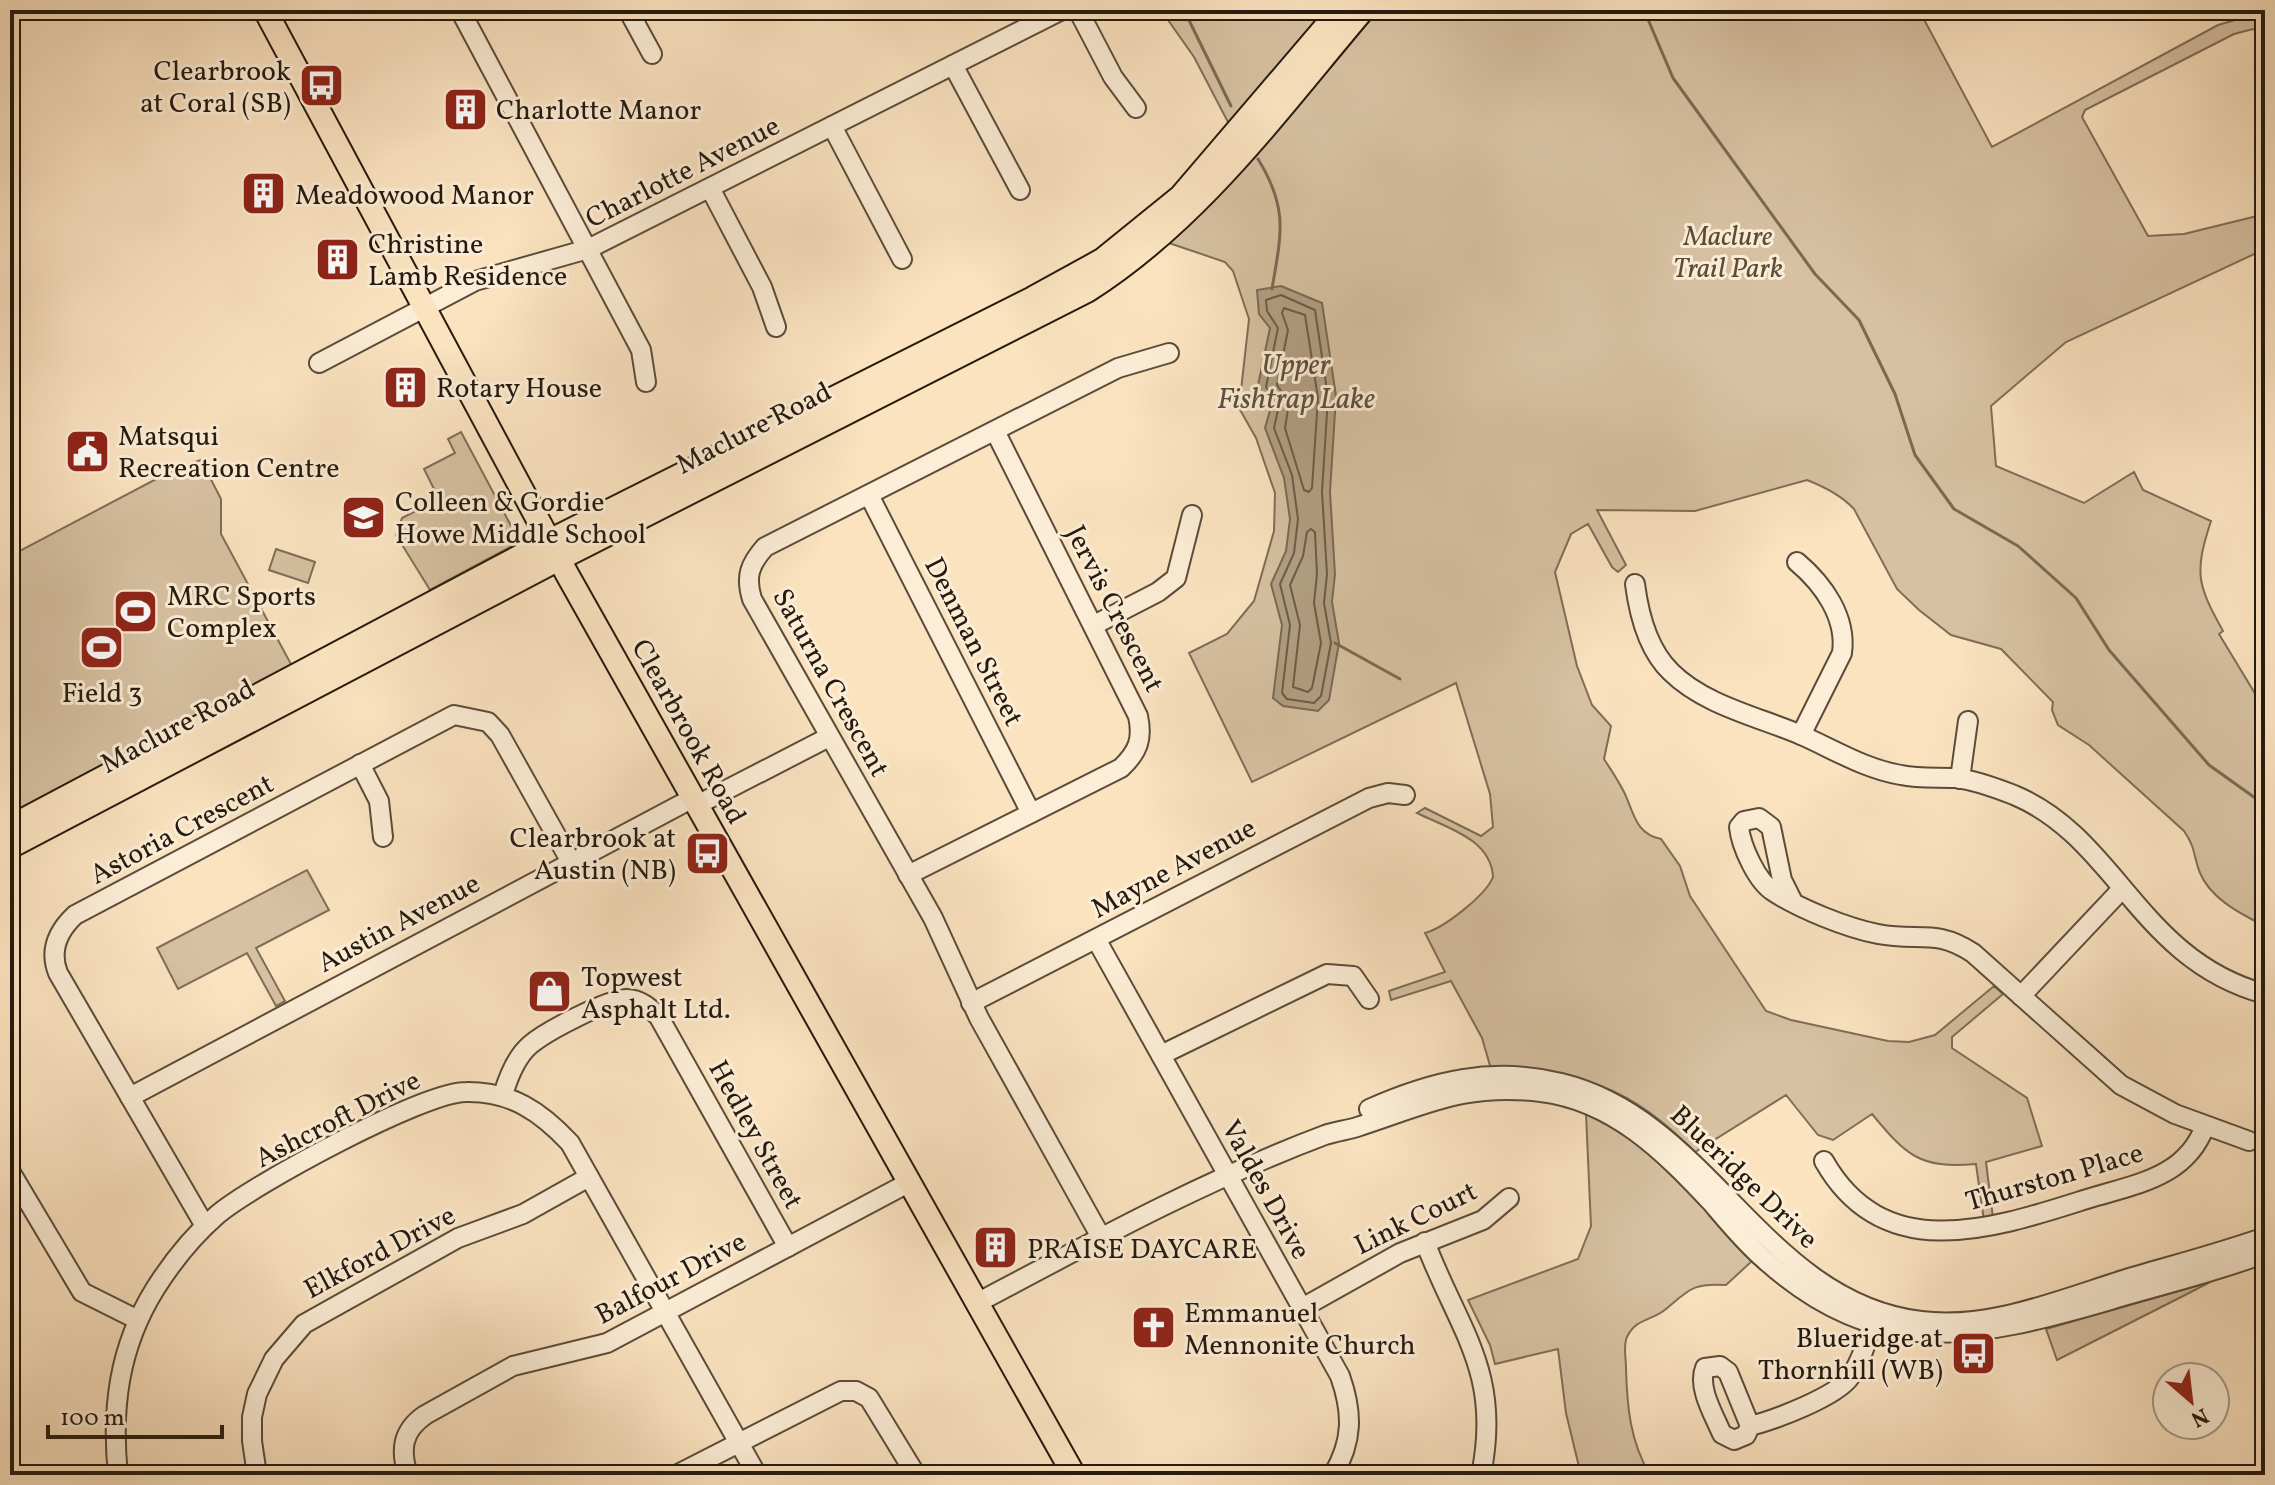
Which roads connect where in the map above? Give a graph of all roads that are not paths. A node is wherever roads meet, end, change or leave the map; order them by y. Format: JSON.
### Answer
{"nodes":[{"id":1,"x":265,"y":10,"type":"edge"},
{"id":2,"x":460,"y":10,"type":"edge"},
{"id":3,"x":628,"y":10,"type":"edge"},
{"id":4,"x":1062,"y":10,"type":"edge"},
{"id":5,"x":1078,"y":10,"type":"edge"},
{"id":6,"x":1340,"y":10,"type":"edge"},
{"id":7,"x":1363,"y":10,"type":"edge"},
{"id":8,"x":652,"y":54,"type":"dead end"},
{"id":9,"x":953,"y":65,"type":"junction"},
{"id":10,"x":1136,"y":108,"type":"dead end"},
{"id":11,"x":832,"y":126,"type":"junction"},
{"id":12,"x":710,"y":188,"type":"junction"},
{"id":13,"x":1020,"y":190,"type":"dead end"},
{"id":14,"x":588,"y":249,"type":"junction"},
{"id":15,"x":902,"y":259,"type":"dead end"},
{"id":16,"x":423,"y":307,"type":"junction"},
{"id":17,"x":776,"y":327,"type":"dead end"},
{"id":18,"x":1169,"y":353,"type":"dead end"},
{"id":19,"x":319,"y":363,"type":"dead end"},
{"id":20,"x":646,"y":382,"type":"dead end"},
{"id":21,"x":995,"y":431,"type":"junction"},
{"id":22,"x":869,"y":495,"type":"junction"},
{"id":23,"x":1192,"y":515,"type":"dead end"},
{"id":24,"x":554,"y":550,"type":"junction"},
{"id":25,"x":1797,"y":562,"type":"dead end"},
{"id":26,"x":1635,"y":584,"type":"dead end"},
{"id":27,"x":1094,"y":625,"type":"junction"},
{"id":28,"x":1968,"y":721,"type":"dead end"},
{"id":29,"x":1801,"y":735,"type":"junction"},
{"id":30,"x":829,"y":737,"type":"junction"},
{"id":31,"x":360,"y":764,"type":"junction"},
{"id":32,"x":1960,"y":779,"type":"junction"},
{"id":33,"x":1405,"y":795,"type":"dead end"},
{"id":34,"x":695,"y":801,"type":"junction"},
{"id":35,"x":1031,"y":813,"type":"junction"},
{"id":36,"x":10,"y":827,"type":"edge"},
{"id":37,"x":383,"y":837,"type":"dead end"},
{"id":38,"x":10,"y":847,"type":"edge"},
{"id":39,"x":571,"y":862,"type":"junction"},
{"id":40,"x":908,"y":875,"type":"junction"},
{"id":41,"x":2121,"y":890,"type":"junction"},
{"id":42,"x":1792,"y":900,"type":"dead end"},
{"id":43,"x":1096,"y":939,"type":"junction"},
{"id":44,"x":2265,"y":994,"type":"edge"},
{"id":45,"x":2021,"y":996,"type":"junction"},
{"id":46,"x":1369,"y":999,"type":"dead end"},
{"id":47,"x":971,"y":1003,"type":"junction"},
{"id":48,"x":1161,"y":1055,"type":"junction"},
{"id":49,"x":503,"y":1095,"type":"junction"},
{"id":50,"x":130,"y":1097,"type":"junction"},
{"id":51,"x":2205,"y":1126,"type":"junction"},
{"id":52,"x":2249,"y":1141,"type":"dead end"},
{"id":53,"x":1824,"y":1161,"type":"dead end"},
{"id":54,"x":10,"y":1171,"type":"edge"},
{"id":55,"x":589,"y":1177,"type":"junction"},
{"id":56,"x":1228,"y":1177,"type":"junction"},
{"id":57,"x":910,"y":1182,"type":"junction"},
{"id":58,"x":1509,"y":1198,"type":"dead end"},
{"id":59,"x":205,"y":1226,"type":"junction"},
{"id":60,"x":2265,"y":1237,"type":"edge"},
{"id":61,"x":1102,"y":1239,"type":"junction"},
{"id":62,"x":1425,"y":1242,"type":"junction"},
{"id":63,"x":788,"y":1247,"type":"junction"},
{"id":64,"x":2265,"y":1253,"type":"edge"},
{"id":65,"x":977,"y":1303,"type":"junction"},
{"id":66,"x":1302,"y":1308,"type":"junction"},
{"id":67,"x":664,"y":1313,"type":"junction"},
{"id":68,"x":1874,"y":1317,"type":"junction"},
{"id":69,"x":138,"y":1320,"type":"junction"},
{"id":70,"x":1750,"y":1426,"type":"dead end"},
{"id":71,"x":739,"y":1442,"type":"junction"},
{"id":72,"x":118,"y":1475,"type":"edge"},
{"id":73,"x":257,"y":1475,"type":"edge"},
{"id":74,"x":408,"y":1475,"type":"edge"},
{"id":75,"x":676,"y":1475,"type":"edge"},
{"id":76,"x":757,"y":1475,"type":"edge"},
{"id":77,"x":916,"y":1475,"type":"edge"},
{"id":78,"x":1074,"y":1475,"type":"edge"},
{"id":79,"x":1333,"y":1475,"type":"edge"},
{"id":80,"x":1481,"y":1475,"type":"edge"}],
"edges":[{"from":1,"to":16,"type":"main road","name":"Clearbrook Road"},
{"from":2,"to":14,"type":"street"},
{"from":3,"to":8,"type":"street"},
{"from":4,"to":9,"type":"street","name":"Charlotte Avenue"},
{"from":5,"to":10,"type":"street"},
{"from":6,"to":24,"type":"main road","name":"Maclure Road"},
{"from":7,"to":24,"type":"main road","name":"Maclure Road"},
{"from":9,"to":11,"type":"street","name":"Charlotte Avenue"},
{"from":9,"to":13,"type":"street"},
{"from":11,"to":12,"type":"street","name":"Charlotte Avenue"},
{"from":11,"to":15,"type":"street"},
{"from":12,"to":14,"type":"street","name":"Charlotte Avenue"},
{"from":12,"to":17,"type":"street"},
{"from":14,"to":16,"type":"street","name":"Charlotte Avenue"},
{"from":14,"to":20,"type":"street"},
{"from":16,"to":19,"type":"street","name":"Charlotte Avenue"},
{"from":16,"to":24,"type":"main road","name":"Clearbrook Road"},
{"from":18,"to":21,"type":"street","name":"Saturna Crescent"},
{"from":21,"to":22,"type":"street","name":"Saturna Crescent"},
{"from":21,"to":27,"type":"street","name":"Jervis Crescent"},
{"from":22,"to":30,"type":"street","name":"Saturna Crescent"},
{"from":22,"to":35,"type":"street","name":"Denman Street"},
{"from":23,"to":27,"type":"street"},
{"from":24,"to":34,"type":"main road","name":"Clearbrook Road"},
{"from":24,"to":36,"type":"main road","name":"Maclure Road"},
{"from":24,"to":38,"type":"main road","name":"Maclure Road"},
{"from":25,"to":29,"type":"street"},
{"from":26,"to":29,"type":"street"},
{"from":27,"to":35,"type":"street","name":"Jervis Crescent"},
{"from":28,"to":32,"type":"street"},
{"from":29,"to":32,"type":"street"},
{"from":30,"to":34,"type":"street","name":"Austin Avenue"},
{"from":30,"to":40,"type":"street","name":"Saturna Crescent"},
{"from":31,"to":37,"type":"street"},
{"from":31,"to":39,"type":"street","name":"Astoria Crescent"},
{"from":31,"to":50,"type":"street","name":"Astoria Crescent"},
{"from":32,"to":41,"type":"street"},
{"from":33,"to":43,"type":"street","name":"Mayne Avenue"},
{"from":34,"to":39,"type":"street","name":"Austin Avenue"},
{"from":34,"to":57,"type":"main road","name":"Clearbrook Road"},
{"from":35,"to":40,"type":"street","name":"Jervis Crescent"},
{"from":39,"to":50,"type":"street","name":"Austin Avenue"},
{"from":40,"to":47,"type":"street","name":"Saturna Crescent"},
{"from":41,"to":44,"type":"street"},
{"from":41,"to":45,"type":"street"},
{"from":42,"to":45,"type":"street","name":"Thurston Place"},
{"from":43,"to":47,"type":"street","name":"Mayne Avenue"},
{"from":43,"to":48,"type":"street","name":"Valdes Drive"},
{"from":45,"to":51,"type":"street","name":"Thurston Place"},
{"from":46,"to":48,"type":"street"},
{"from":47,"to":61,"type":"street","name":"Saturna Crescent"},
{"from":48,"to":56,"type":"street","name":"Valdes Drive"},
{"from":49,"to":55,"type":"street","name":"Ashcroft Drive"},
{"from":49,"to":59,"type":"street","name":"Ashcroft Drive"},
{"from":49,"to":63,"type":"street","name":"Hedley Street"},
{"from":50,"to":59,"type":"street","name":"Astoria Crescent"},
{"from":51,"to":52,"type":"street","name":"Thurston Place"},
{"from":51,"to":53,"type":"street","name":"Thurston Place"},
{"from":54,"to":69,"type":"street"},
{"from":55,"to":67,"type":"street","name":"Ashcroft Drive"},
{"from":55,"to":73,"type":"street","name":"Elkford Drive"},
{"from":56,"to":61,"type":"street","name":"Blueridge Drive"},
{"from":56,"to":66,"type":"street","name":"Valdes Drive"},
{"from":56,"to":68,"type":"street","name":"Blueridge Drive"},
{"from":57,"to":63,"type":"street","name":"Balfour Drive"},
{"from":57,"to":65,"type":"main road","name":"Clearbrook Road"},
{"from":58,"to":62,"type":"street","name":"Link Court"},
{"from":59,"to":69,"type":"street","name":"Ashcroft Drive"},
{"from":60,"to":68,"type":"street","name":"Blueridge Drive"},
{"from":61,"to":65,"type":"street","name":"Blueridge Drive"},
{"from":62,"to":66,"type":"street","name":"Link Court"},
{"from":62,"to":80,"type":"street"},
{"from":63,"to":67,"type":"street","name":"Balfour Drive"},
{"from":64,"to":68,"type":"street","name":"Blueridge Drive"},
{"from":65,"to":78,"type":"main road","name":"Clearbrook Road"},
{"from":66,"to":79,"type":"street","name":"Valdes Drive"},
{"from":67,"to":71,"type":"street","name":"Ashcroft Drive"},
{"from":67,"to":74,"type":"street","name":"Balfour Drive"},
{"from":68,"to":70,"type":"street"},
{"from":69,"to":72,"type":"street","name":"Ashcroft Drive"},
{"from":71,"to":75,"type":"street"},
{"from":71,"to":76,"type":"street","name":"Ashcroft Drive"},
{"from":71,"to":77,"type":"street"}]}
